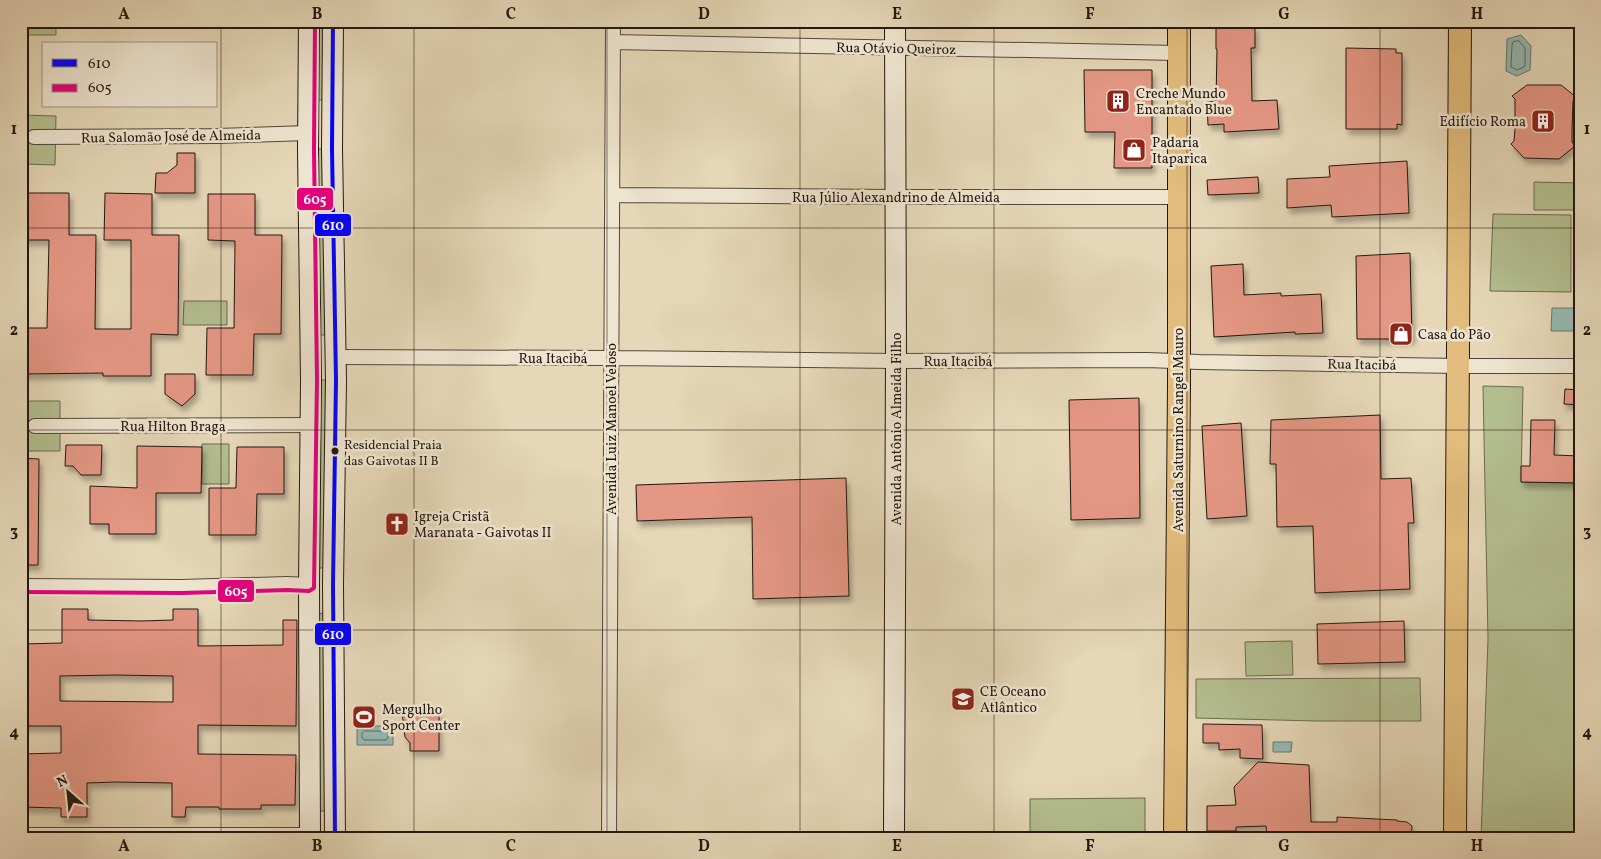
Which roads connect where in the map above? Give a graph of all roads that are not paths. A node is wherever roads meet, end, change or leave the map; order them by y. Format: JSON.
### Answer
{"nodes":[{"id":1,"x":309,"y":21,"type":"edge"},
{"id":2,"x":333,"y":21,"type":"edge"},
{"id":3,"x":613,"y":21,"type":"edge"},
{"id":4,"x":895,"y":21,"type":"edge"},
{"id":5,"x":1178,"y":21,"type":"edge"},
{"id":6,"x":1460,"y":21,"type":"edge"},
{"id":7,"x":613,"y":42,"type":"junction"},
{"id":8,"x":895,"y":48,"type":"junction"},
{"id":9,"x":1178,"y":53,"type":"junction"},
{"id":10,"x":308,"y":134,"type":"junction"},
{"id":11,"x":332,"y":134,"type":"junction"},
{"id":12,"x":34,"y":136,"type":"dead end"},
{"id":13,"x":613,"y":195,"type":"junction"},
{"id":14,"x":895,"y":197,"type":"junction"},
{"id":15,"x":1178,"y":197,"type":"junction"},
{"id":16,"x":311,"y":356,"type":"junction"},
{"id":17,"x":335,"y":357,"type":"junction"},
{"id":18,"x":612,"y":358,"type":"junction"},
{"id":19,"x":896,"y":361,"type":"junction"},
{"id":20,"x":1179,"y":361,"type":"junction"},
{"id":21,"x":1458,"y":366,"type":"junction"},
{"id":22,"x":1580,"y":366,"type":"edge"},
{"id":23,"x":311,"y":425,"type":"junction"},
{"id":24,"x":35,"y":426,"type":"dead end"},
{"id":25,"x":309,"y":585,"type":"junction"},
{"id":26,"x":333,"y":585,"type":"junction"},
{"id":27,"x":21,"y":586,"type":"edge"},
{"id":28,"x":21,"y":835,"type":"edge"},
{"id":29,"x":310,"y":837,"type":"edge"},
{"id":30,"x":335,"y":837,"type":"edge"},
{"id":31,"x":609,"y":838,"type":"edge"},
{"id":32,"x":894,"y":838,"type":"edge"},
{"id":33,"x":1175,"y":838,"type":"edge"},
{"id":34,"x":1455,"y":838,"type":"edge"}],
"edges":[{"from":1,"to":10,"type":"street"},
{"from":2,"to":11,"type":"street"},
{"from":3,"to":7,"type":"street","name":"Avenida Luiz Manoel Veloso"},
{"from":4,"to":8,"type":"street","name":"Avenida Antônio Almeida Filho"},
{"from":5,"to":9,"type":"main road","name":"Avenida Saturnino Rangel Mauro"},
{"from":6,"to":21,"type":"main road"},
{"from":7,"to":8,"type":"street","name":"Rua Otávio Queiroz"},
{"from":7,"to":13,"type":"street","name":"Avenida Luiz Manoel Veloso"},
{"from":8,"to":9,"type":"street","name":"Rua Otávio Queiroz"},
{"from":8,"to":14,"type":"street","name":"Avenida Antônio Almeida Filho"},
{"from":9,"to":15,"type":"main road","name":"Avenida Saturnino Rangel Mauro"},
{"from":10,"to":11,"type":"street"},
{"from":10,"to":12,"type":"street","name":"Rua Salomão José de Almeida"},
{"from":10,"to":16,"type":"street"},
{"from":11,"to":17,"type":"street"},
{"from":13,"to":14,"type":"street","name":"Rua Júlio Alexandrino de Almeida"},
{"from":13,"to":18,"type":"street","name":"Avenida Luiz Manoel Veloso"},
{"from":14,"to":15,"type":"street","name":"Rua Júlio Alexandrino de Almeida"},
{"from":14,"to":19,"type":"street","name":"Avenida Antônio Almeida Filho"},
{"from":15,"to":20,"type":"main road","name":"Avenida Saturnino Rangel Mauro"},
{"from":16,"to":17,"type":"street"},
{"from":16,"to":23,"type":"street"},
{"from":17,"to":18,"type":"street","name":"Rua Itacibá"},
{"from":17,"to":26,"type":"street"},
{"from":18,"to":19,"type":"street","name":"Rua Itacibá"},
{"from":18,"to":31,"type":"street","name":"Avenida Luiz Manoel Veloso"},
{"from":19,"to":20,"type":"street","name":"Rua Itacibá"},
{"from":19,"to":32,"type":"street","name":"Avenida Antônio Almeida Filho"},
{"from":20,"to":21,"type":"street","name":"Rua Itacibá"},
{"from":20,"to":33,"type":"main road","name":"Avenida Saturnino Rangel Mauro"},
{"from":21,"to":22,"type":"street","name":"Rua Itacibá"},
{"from":21,"to":34,"type":"main road"},
{"from":23,"to":24,"type":"street","name":"Rua Hilton Braga"},
{"from":23,"to":25,"type":"street"},
{"from":25,"to":26,"type":"street"},
{"from":25,"to":27,"type":"street"},
{"from":25,"to":29,"type":"street"},
{"from":26,"to":30,"type":"street"},
{"from":28,"to":29,"type":"street"},
{"from":29,"to":30,"type":"street"}]}
